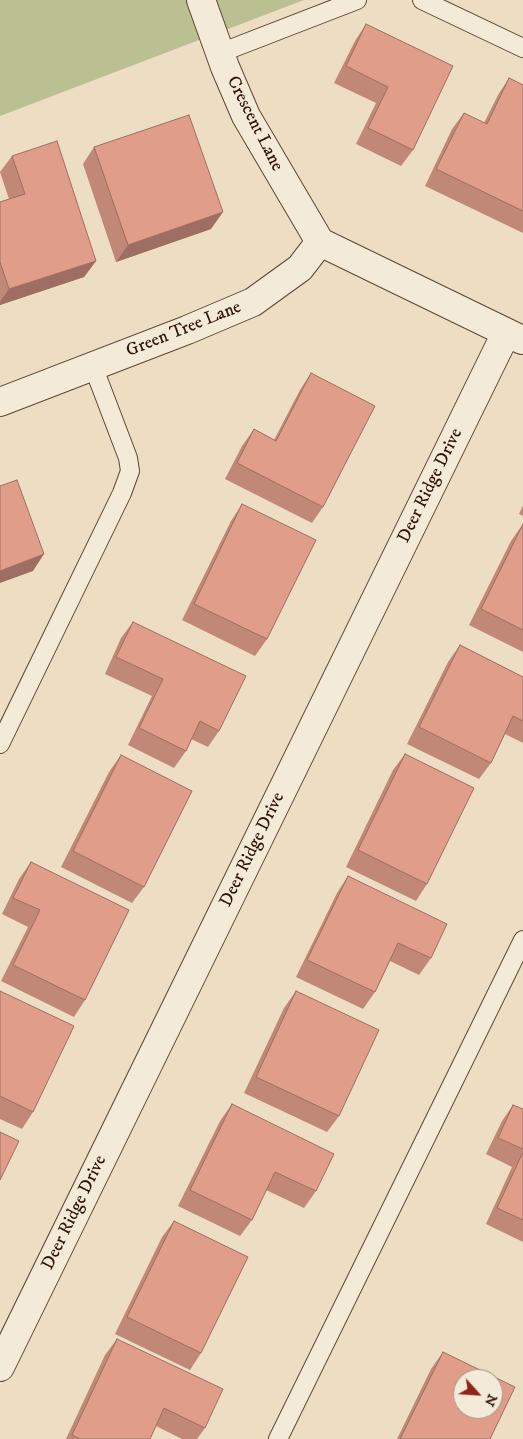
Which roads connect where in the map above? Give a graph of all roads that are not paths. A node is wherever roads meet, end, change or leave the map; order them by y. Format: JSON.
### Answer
{"nodes":[{"id":1,"x":202,"y":0,"type":"edge"},
{"id":2,"x":356,"y":0,"type":"edge"},
{"id":3,"x":422,"y":0,"type":"edge"},
{"id":4,"x":523,"y":48,"type":"edge"},
{"id":5,"x":220,"y":53,"type":"junction"},
{"id":6,"x":320,"y":242,"type":"junction"},
{"id":7,"x":514,"y":337,"type":"edge"},
{"id":8,"x":93,"y":366,"type":"junction"},
{"id":9,"x":0,"y":402,"type":"edge"},
{"id":10,"x":0,"y":744,"type":"edge"},
{"id":11,"x":523,"y":940,"type":"edge"},
{"id":12,"x":0,"y":1366,"type":"edge"},
{"id":13,"x":278,"y":1439,"type":"edge"}],
"edges":[{"from":1,"to":5,"type":"street","name":"Crescent Lane"},
{"from":2,"to":5,"type":"lane"},
{"from":3,"to":4,"type":"lane"},
{"from":5,"to":6,"type":"street","name":"Crescent Lane"},
{"from":6,"to":7,"type":"street"},
{"from":6,"to":8,"type":"street","name":"Green Tree Lane"},
{"from":7,"to":12,"type":"street","name":"Deer Ridge Drive"},
{"from":8,"to":9,"type":"street","name":"Green Tree Lane"},
{"from":8,"to":10,"type":"lane"},
{"from":11,"to":13,"type":"lane"}]}
